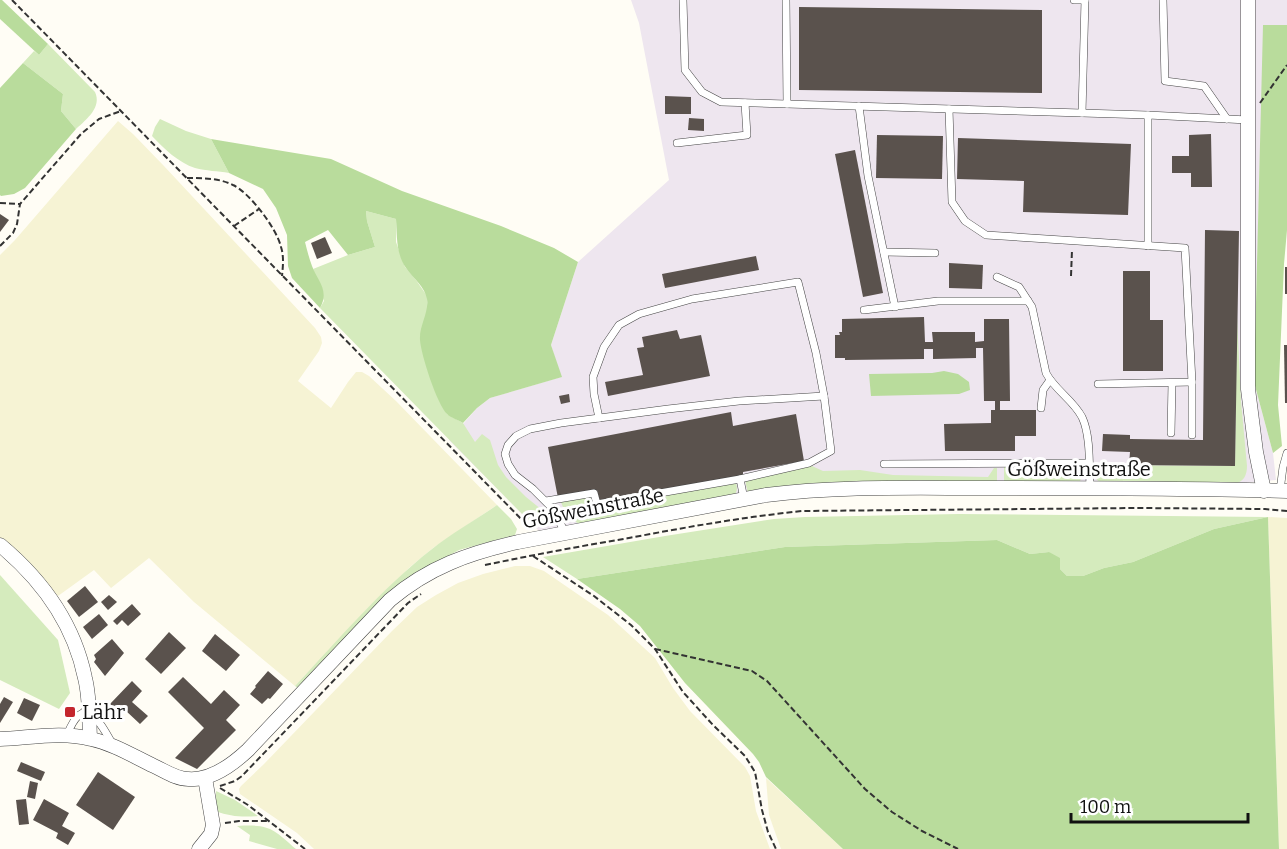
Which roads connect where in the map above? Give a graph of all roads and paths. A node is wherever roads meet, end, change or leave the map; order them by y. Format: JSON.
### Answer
{"nodes":[{"id":1,"x":12,"y":0,"type":"edge"},
{"id":2,"x":683,"y":0,"type":"edge"},
{"id":3,"x":786,"y":0,"type":"edge"},
{"id":4,"x":1074,"y":0,"type":"edge"},
{"id":5,"x":1085,"y":0,"type":"edge"},
{"id":6,"x":1163,"y":0,"type":"edge"},
{"id":7,"x":1248,"y":0,"type":"edge"},
{"id":8,"x":1287,"y":65,"type":"edge"},
{"id":9,"x":745,"y":103,"type":"junction"},
{"id":10,"x":787,"y":104,"type":"junction"},
{"id":11,"x":859,"y":106,"type":"junction"},
{"id":12,"x":949,"y":109,"type":"junction"},
{"id":13,"x":121,"y":111,"type":"junction"},
{"id":14,"x":1082,"y":113,"type":"junction"},
{"id":15,"x":1148,"y":115,"type":"junction"},
{"id":16,"x":1227,"y":119,"type":"junction"},
{"id":17,"x":1248,"y":120,"type":"junction"},
{"id":18,"x":677,"y":143,"type":"dead end"},
{"id":19,"x":187,"y":178,"type":"junction"},
{"id":20,"x":0,"y":203,"type":"edge"},
{"id":21,"x":20,"y":204,"type":"junction"},
{"id":22,"x":259,"y":209,"type":"junction"},
{"id":23,"x":234,"y":226,"type":"junction"},
{"id":24,"x":1072,"y":241,"type":"junction"},
{"id":25,"x":0,"y":246,"type":"edge"},
{"id":26,"x":1148,"y":246,"type":"junction"},
{"id":27,"x":884,"y":252,"type":"junction"},
{"id":28,"x":935,"y":254,"type":"dead end"},
{"id":29,"x":282,"y":276,"type":"junction"},
{"id":30,"x":1071,"y":276,"type":"dead end"},
{"id":31,"x":997,"y":277,"type":"dead end"},
{"id":32,"x":1028,"y":301,"type":"junction"},
{"id":33,"x":896,"y":307,"type":"junction"},
{"id":34,"x":864,"y":310,"type":"dead end"},
{"id":35,"x":1050,"y":380,"type":"junction"},
{"id":36,"x":1192,"y":382,"type":"junction"},
{"id":37,"x":1172,"y":383,"type":"junction"},
{"id":38,"x":1098,"y":384,"type":"dead end"},
{"id":39,"x":824,"y":396,"type":"junction"},
{"id":40,"x":1041,"y":408,"type":"dead end"},
{"id":41,"x":599,"y":418,"type":"junction"},
{"id":42,"x":1171,"y":433,"type":"dead end"},
{"id":43,"x":1192,"y":435,"type":"dead end"},
{"id":44,"x":1287,"y":453,"type":"edge"},
{"id":45,"x":1089,"y":463,"type":"junction"},
{"id":46,"x":884,"y":464,"type":"dead end"},
{"id":47,"x":740,"y":478,"type":"junction"},
{"id":48,"x":1090,"y":488,"type":"junction"},
{"id":49,"x":1264,"y":491,"type":"junction"},
{"id":50,"x":1284,"y":491,"type":"edge"},
{"id":51,"x":744,"y":499,"type":"junction"},
{"id":52,"x":546,"y":501,"type":"junction"},
{"id":53,"x":1024,"y":503,"type":"dead end"},
{"id":54,"x":1024,"y":509,"type":"junction"},
{"id":55,"x":1287,"y":511,"type":"edge"},
{"id":56,"x":566,"y":534,"type":"junction"},
{"id":57,"x":540,"y":538,"type":"junction"},
{"id":58,"x":0,"y":545,"type":"edge"},
{"id":59,"x":532,"y":555,"type":"junction"},
{"id":60,"x":477,"y":566,"type":"dead end"},
{"id":61,"x":423,"y":593,"type":"dead end"},
{"id":62,"x":655,"y":649,"type":"junction"},
{"id":63,"x":89,"y":713,"type":"junction"},
{"id":64,"x":67,"y":735,"type":"junction"},
{"id":65,"x":90,"y":738,"type":"junction"},
{"id":66,"x":0,"y":740,"type":"edge"},
{"id":67,"x":114,"y":746,"type":"junction"},
{"id":68,"x":205,"y":777,"type":"junction"},
{"id":69,"x":270,"y":821,"type":"junction"},
{"id":70,"x":213,"y":825,"type":"junction"},
{"id":71,"x":199,"y":849,"type":"edge"},
{"id":72,"x":305,"y":849,"type":"edge"},
{"id":73,"x":776,"y":849,"type":"edge"},
{"id":74,"x":958,"y":849,"type":"edge"}],
"edges":[{"from":1,"to":13,"type":"path"},
{"from":2,"to":9,"type":"lane"},
{"from":3,"to":10,"type":"lane"},
{"from":4,"to":5,"type":"lane"},
{"from":5,"to":14,"type":"lane"},
{"from":6,"to":16,"type":"lane"},
{"from":7,"to":17,"type":"street"},
{"from":8,"to":17,"type":"path"},
{"from":9,"to":10,"type":"lane"},
{"from":9,"to":18,"type":"lane"},
{"from":10,"to":11,"type":"lane"},
{"from":11,"to":12,"type":"lane"},
{"from":11,"to":27,"type":"lane"},
{"from":12,"to":14,"type":"lane"},
{"from":12,"to":24,"type":"lane"},
{"from":13,"to":19,"type":"path"},
{"from":13,"to":21,"type":"path"},
{"from":14,"to":15,"type":"lane"},
{"from":15,"to":16,"type":"lane"},
{"from":15,"to":26,"type":"lane"},
{"from":16,"to":17,"type":"lane"},
{"from":17,"to":49,"type":"street"},
{"from":19,"to":22,"type":"path"},
{"from":19,"to":23,"type":"path"},
{"from":20,"to":21,"type":"path"},
{"from":21,"to":25,"type":"path"},
{"from":22,"to":23,"type":"path"},
{"from":22,"to":29,"type":"path"},
{"from":23,"to":29,"type":"path"},
{"from":24,"to":26,"type":"lane"},
{"from":24,"to":30,"type":"path"},
{"from":26,"to":36,"type":"lane"},
{"from":27,"to":28,"type":"lane"},
{"from":27,"to":33,"type":"lane"},
{"from":29,"to":57,"type":"path"},
{"from":31,"to":32,"type":"lane"},
{"from":32,"to":33,"type":"lane"},
{"from":32,"to":35,"type":"lane"},
{"from":33,"to":34,"type":"lane"},
{"from":35,"to":40,"type":"lane"},
{"from":35,"to":45,"type":"lane"},
{"from":36,"to":37,"type":"lane"},
{"from":36,"to":43,"type":"lane"},
{"from":37,"to":38,"type":"lane"},
{"from":37,"to":42,"type":"lane"},
{"from":39,"to":41,"type":"lane"},
{"from":39,"to":41,"type":"lane"},
{"from":39,"to":47,"type":"lane"},
{"from":41,"to":52,"type":"lane"},
{"from":44,"to":50,"type":"lane"},
{"from":45,"to":46,"type":"lane"},
{"from":45,"to":48,"type":"lane"},
{"from":47,"to":51,"type":"lane"},
{"from":47,"to":52,"type":"lane"},
{"from":48,"to":49,"type":"street","name":"Gößweinstraße"},
{"from":48,"to":51,"type":"street","name":"Gößweinstraße"},
{"from":49,"to":50,"type":"street","name":"Gößweinstraße"},
{"from":51,"to":56,"type":"street","name":"Gößweinstraße"},
{"from":52,"to":56,"type":"lane"},
{"from":53,"to":54,"type":"path"},
{"from":54,"to":55,"type":"path"},
{"from":54,"to":59,"type":"path"},
{"from":56,"to":57,"type":"street","name":"Gößweinstraße"},
{"from":57,"to":68,"type":"street","name":"Gößweinstraße"},
{"from":58,"to":63,"type":"street"},
{"from":59,"to":60,"type":"path"},
{"from":59,"to":62,"type":"path"},
{"from":61,"to":69,"type":"path"},
{"from":62,"to":73,"type":"path"},
{"from":62,"to":74,"type":"path"},
{"from":63,"to":64,"type":"lane"},
{"from":63,"to":65,"type":"street"},
{"from":63,"to":67,"type":"lane"},
{"from":64,"to":65,"type":"street","name":"Gößweinstraße"},
{"from":64,"to":66,"type":"street","name":"Gößweinstraße"},
{"from":65,"to":67,"type":"street","name":"Gößweinstraße"},
{"from":67,"to":68,"type":"street","name":"Gößweinstraße"},
{"from":68,"to":70,"type":"street"},
{"from":69,"to":70,"type":"path"},
{"from":69,"to":72,"type":"path"},
{"from":70,"to":71,"type":"street"}]}
